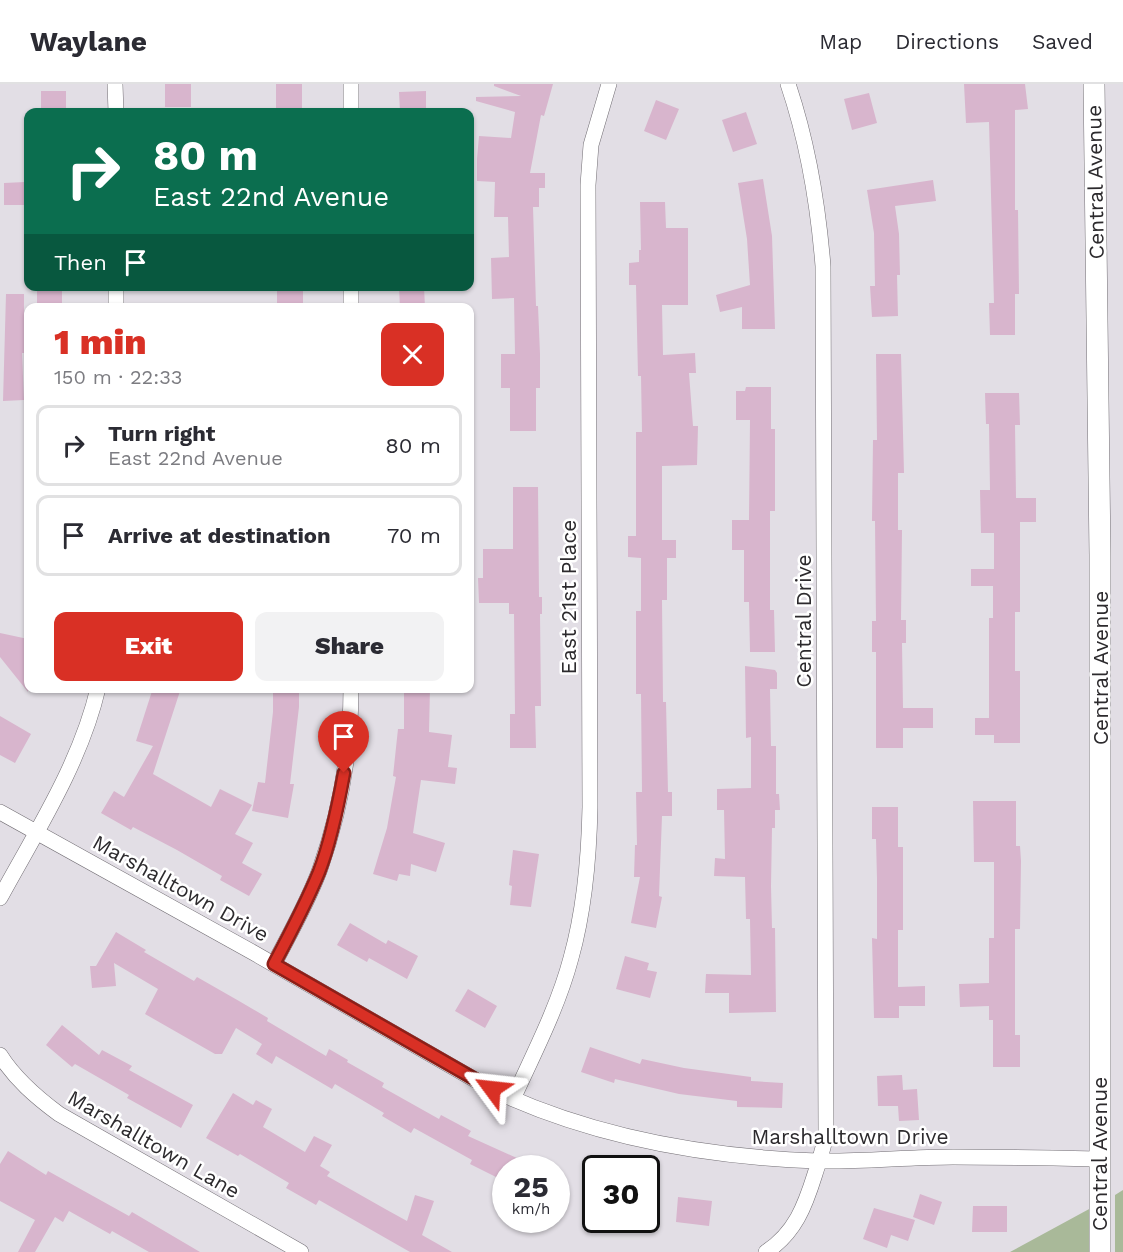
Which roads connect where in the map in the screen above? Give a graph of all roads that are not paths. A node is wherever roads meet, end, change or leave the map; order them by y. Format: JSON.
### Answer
{"nodes":[{"id":1,"x":115,"y":84,"type":"edge"},
{"id":2,"x":351,"y":84,"type":"edge"},
{"id":3,"x":609,"y":84,"type":"edge"},
{"id":4,"x":788,"y":84,"type":"edge"},
{"id":5,"x":1094,"y":84,"type":"edge"},
{"id":6,"x":116,"y":108,"type":"edge"},
{"id":7,"x":351,"y":108,"type":"edge"},
{"id":8,"x":97,"y":693,"type":"edge"},
{"id":9,"x":351,"y":693,"type":"edge"},
{"id":10,"x":0,"y":812,"type":"edge"},
{"id":11,"x":36,"y":832,"type":"junction"},
{"id":12,"x":0,"y":898,"type":"edge"},
{"id":13,"x":274,"y":964,"type":"junction"},
{"id":14,"x":0,"y":1054,"type":"edge"},
{"id":15,"x":513,"y":1099,"type":"junction"},
{"id":16,"x":1099,"y":1159,"type":"junction"},
{"id":17,"x":819,"y":1161,"type":"junction"},
{"id":18,"x":301,"y":1252,"type":"edge"},
{"id":19,"x":766,"y":1252,"type":"edge"},
{"id":20,"x":1100,"y":1252,"type":"edge"}],
"edges":[{"from":1,"to":6,"type":"street"},
{"from":2,"to":7,"type":"street"},
{"from":3,"to":15,"type":"street","name":"East 21st Place"},
{"from":4,"to":17,"type":"street","name":"Central Drive"},
{"from":5,"to":16,"type":"main road","name":"Central Avenue"},
{"from":8,"to":11,"type":"street"},
{"from":9,"to":13,"type":"street"},
{"from":10,"to":11,"type":"street","name":"Marshalltown Drive"},
{"from":11,"to":12,"type":"street"},
{"from":11,"to":13,"type":"street","name":"Marshalltown Drive"},
{"from":13,"to":15,"type":"street","name":"Marshalltown Drive"},
{"from":14,"to":18,"type":"street","name":"Marshalltown Lane"},
{"from":15,"to":17,"type":"street","name":"Marshalltown Drive"},
{"from":16,"to":17,"type":"street","name":"Marshalltown Drive"},
{"from":16,"to":20,"type":"main road","name":"Central Avenue"},
{"from":17,"to":19,"type":"street"}]}
